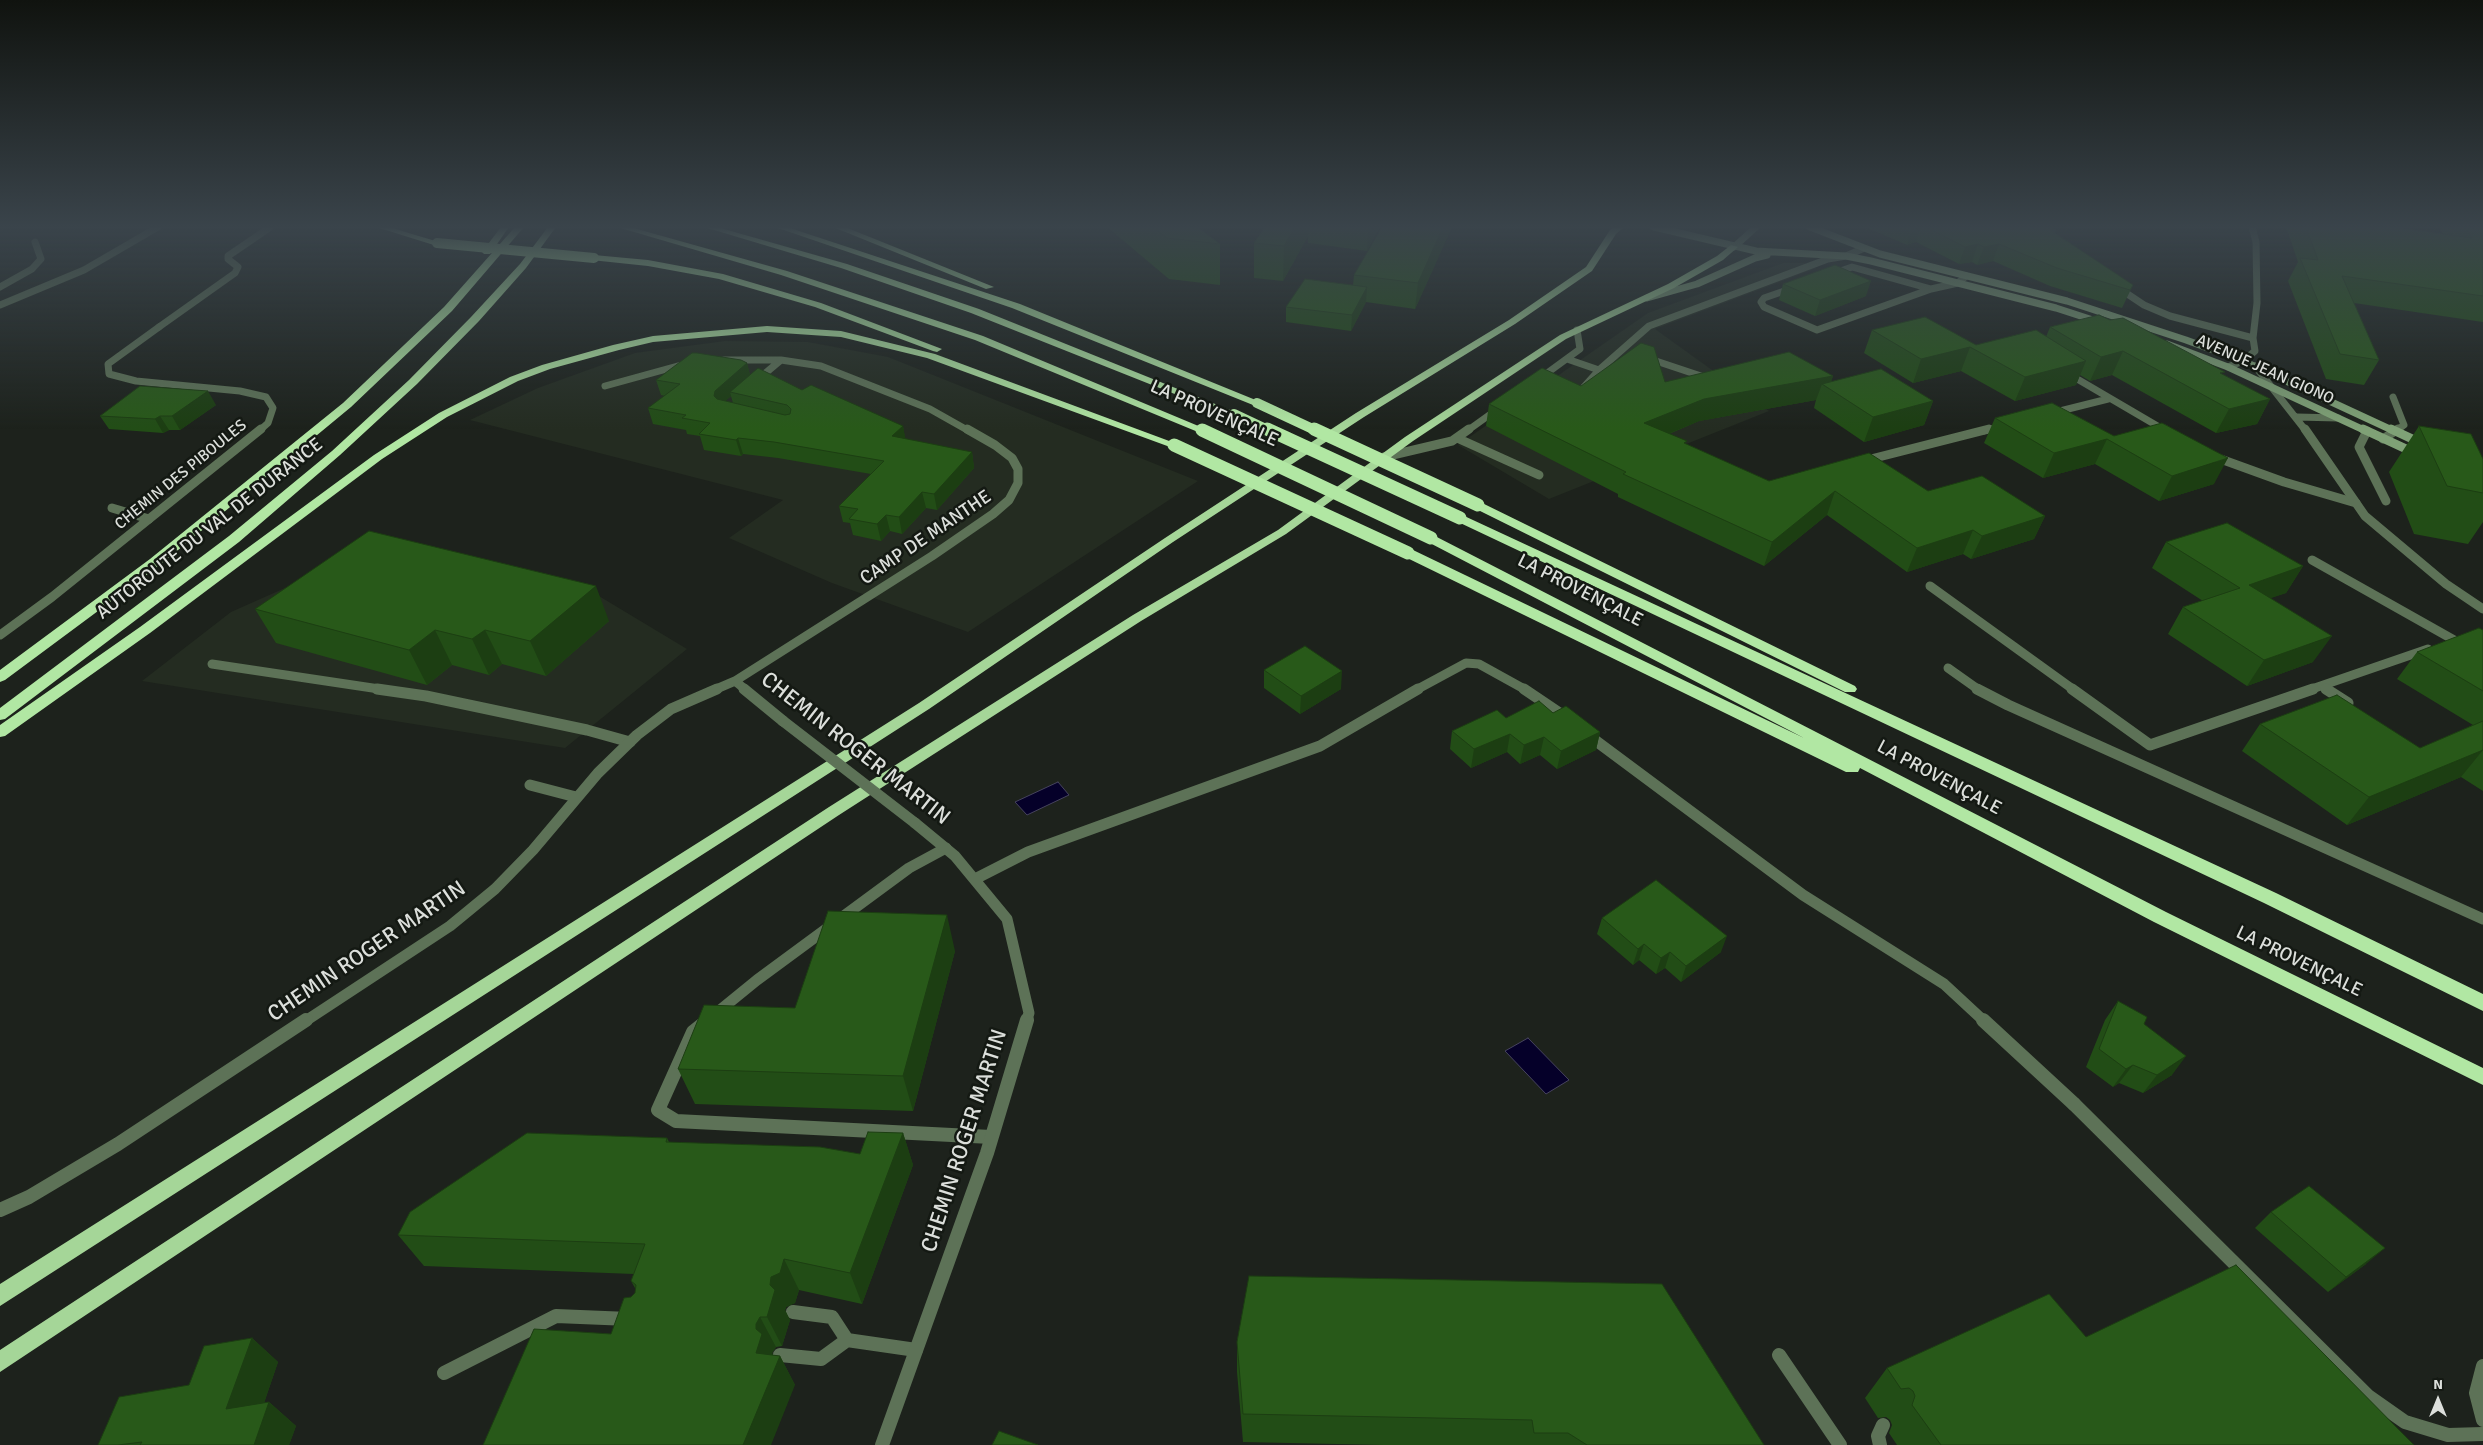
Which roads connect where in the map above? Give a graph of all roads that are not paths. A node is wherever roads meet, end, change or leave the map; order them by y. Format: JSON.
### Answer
{"nodes":[{"id":1,"x":25,"y":294,"type":"edge"},
{"id":2,"x":205,"y":294,"type":"edge"},
{"id":3,"x":458,"y":294,"type":"edge"},
{"id":4,"x":461,"y":294,"type":"edge"},
{"id":5,"x":497,"y":294,"type":"edge"},
{"id":6,"x":785,"y":294,"type":"edge"},
{"id":7,"x":848,"y":294,"type":"edge"},
{"id":8,"x":928,"y":294,"type":"edge"},
{"id":9,"x":981,"y":294,"type":"edge"},
{"id":10,"x":1009,"y":294,"type":"edge"},
{"id":11,"x":1552,"y":294,"type":"edge"},
{"id":12,"x":1652,"y":294,"type":"edge"},
{"id":13,"x":1659,"y":294,"type":"edge"},
{"id":14,"x":1733,"y":294,"type":"edge"},
{"id":15,"x":1774,"y":294,"type":"edge"},
{"id":16,"x":1917,"y":294,"type":"edge"},
{"id":17,"x":2003,"y":294,"type":"edge"},
{"id":18,"x":2040,"y":294,"type":"edge"},
{"id":19,"x":2129,"y":294,"type":"edge"},
{"id":20,"x":2256,"y":294,"type":"edge"},
{"id":21,"x":1639,"y":300,"type":"junction"},
{"id":22,"x":0,"y":305,"type":"edge"},
{"id":23,"x":448,"y":309,"type":"junction"},
{"id":24,"x":2103,"y":323,"type":"edge"},
{"id":25,"x":1577,"y":330,"type":"junction"},
{"id":26,"x":2253,"y":338,"type":"junction"},
{"id":27,"x":2158,"y":341,"type":"edge"},
{"id":28,"x":1622,"y":350,"type":"junction"},
{"id":29,"x":1632,"y":353,"type":"edge"},
{"id":30,"x":1641,"y":356,"type":"edge"},
{"id":31,"x":1567,"y":359,"type":"junction"},
{"id":32,"x":781,"y":360,"type":"junction"},
{"id":33,"x":711,"y":361,"type":"edge"},
{"id":34,"x":2243,"y":361,"type":"junction"},
{"id":35,"x":696,"y":363,"type":"edge"},
{"id":36,"x":2255,"y":366,"type":"junction"},
{"id":37,"x":2228,"y":367,"type":"junction"},
{"id":38,"x":2061,"y":369,"type":"edge"},
{"id":39,"x":1599,"y":370,"type":"junction"},
{"id":40,"x":1704,"y":377,"type":"edge"},
{"id":41,"x":1536,"y":382,"type":"edge"},
{"id":42,"x":752,"y":385,"type":"edge"},
{"id":43,"x":605,"y":386,"type":"dead end"},
{"id":44,"x":2276,"y":388,"type":"junction"},
{"id":45,"x":1575,"y":397,"type":"edge"},
{"id":46,"x":2393,"y":397,"type":"dead end"},
{"id":47,"x":2108,"y":399,"type":"junction"},
{"id":48,"x":1257,"y":403,"type":"junction"},
{"id":49,"x":1504,"y":404,"type":"edge"},
{"id":50,"x":2041,"y":416,"type":"edge"},
{"id":51,"x":2297,"y":417,"type":"junction"},
{"id":52,"x":2338,"y":418,"type":"junction"},
{"id":53,"x":2012,"y":423,"type":"edge"},
{"id":54,"x":2367,"y":431,"type":"junction"},
{"id":55,"x":2397,"y":432,"type":"junction"},
{"id":56,"x":2177,"y":436,"type":"edge"},
{"id":57,"x":1457,"y":438,"type":"junction"},
{"id":58,"x":2384,"y":439,"type":"junction"},
{"id":59,"x":1174,"y":444,"type":"junction"},
{"id":60,"x":2430,"y":447,"type":"edge"},
{"id":61,"x":2203,"y":450,"type":"edge"},
{"id":62,"x":1384,"y":456,"type":"junction"},
{"id":63,"x":2429,"y":460,"type":"edge"},
{"id":64,"x":1857,"y":462,"type":"edge"},
{"id":65,"x":1539,"y":475,"type":"dead end"},
{"id":66,"x":2386,"y":501,"type":"dead end"},
{"id":67,"x":2356,"y":503,"type":"junction"},
{"id":68,"x":112,"y":508,"type":"dead end"},
{"id":69,"x":149,"y":519,"type":"junction"},
{"id":70,"x":2312,"y":560,"type":"dead end"},
{"id":71,"x":1930,"y":586,"type":"dead end"},
{"id":72,"x":2483,"y":609,"type":"edge"},
{"id":73,"x":0,"y":635,"type":"edge"},
{"id":74,"x":212,"y":664,"type":"dead end"},
{"id":75,"x":1948,"y":668,"type":"dead end"},
{"id":76,"x":0,"y":677,"type":"edge"},
{"id":77,"x":736,"y":681,"type":"junction"},
{"id":78,"x":2322,"y":686,"type":"junction"},
{"id":79,"x":2354,"y":706,"type":"edge"},
{"id":80,"x":0,"y":715,"type":"edge"},
{"id":81,"x":0,"y":732,"type":"edge"},
{"id":82,"x":630,"y":742,"type":"junction"},
{"id":83,"x":530,"y":786,"type":"dead end"},
{"id":84,"x":576,"y":797,"type":"junction"},
{"id":85,"x":946,"y":848,"type":"junction"},
{"id":86,"x":975,"y":879,"type":"junction"},
{"id":87,"x":2270,"y":898,"type":"junction"},
{"id":88,"x":2160,"y":917,"type":"junction"},
{"id":89,"x":2483,"y":919,"type":"edge"},
{"id":90,"x":2483,"y":1003,"type":"edge"},
{"id":91,"x":2483,"y":1077,"type":"edge"},
{"id":92,"x":991,"y":1138,"type":"junction"},
{"id":93,"x":0,"y":1210,"type":"edge"},
{"id":94,"x":0,"y":1296,"type":"edge"},
{"id":95,"x":792,"y":1312,"type":"dead end"},
{"id":96,"x":647,"y":1319,"type":"edge"},
{"id":97,"x":847,"y":1340,"type":"junction"},
{"id":98,"x":916,"y":1350,"type":"junction"},
{"id":99,"x":780,"y":1354,"type":"edge"},
{"id":100,"x":1779,"y":1354,"type":"dead end"},
{"id":101,"x":0,"y":1362,"type":"edge"},
{"id":102,"x":2483,"y":1366,"type":"edge"},
{"id":103,"x":444,"y":1373,"type":"dead end"},
{"id":104,"x":2483,"y":1420,"type":"edge"},
{"id":105,"x":1883,"y":1425,"type":"dead end"},
{"id":106,"x":2483,"y":1434,"type":"edge"},
{"id":107,"x":882,"y":1445,"type":"edge"},
{"id":108,"x":1840,"y":1445,"type":"edge"},
{"id":109,"x":1880,"y":1445,"type":"edge"}],
"edges":[{"from":1,"to":22,"type":"street"},
{"from":2,"to":69,"type":"street","name":"CHEMIN DES PIBOULES"},
{"from":3,"to":23,"type":"highway"},
{"from":4,"to":23,"type":"highway","name":"AUTOROUTE DU VAL DE DURANCE"},
{"from":5,"to":80,"type":"highway","name":"AUTOROUTE DU VAL DE DURANCE"},
{"from":6,"to":59,"type":"highway","bridge":true},
{"from":7,"to":88,"type":"highway","name":"LA PROVENÇALE","bridge":true},
{"from":8,"to":87,"type":"highway","name":"LA PROVENÇALE","bridge":true},
{"from":9,"to":48,"type":"highway"},
{"from":10,"to":48,"type":"highway"},
{"from":11,"to":94,"type":"highway"},
{"from":12,"to":21,"type":"highway"},
{"from":13,"to":21,"type":"main road"},
{"from":14,"to":28,"type":"street"},
{"from":15,"to":16,"type":"street"},
{"from":17,"to":24,"type":"main road"},
{"from":18,"to":34,"type":"main road","name":"AVENUE JEAN GIONO"},
{"from":19,"to":26,"type":"street"},
{"from":20,"to":26,"type":"street"},
{"from":21,"to":25,"type":"highway"},
{"from":23,"to":76,"type":"highway","name":"AUTOROUTE DU VAL DE DURANCE"},
{"from":25,"to":31,"type":"street"},
{"from":25,"to":62,"type":"highway"},
{"from":26,"to":34,"type":"street"},
{"from":27,"to":37,"type":"main road","name":"AVENUE JEAN GIONO"},
{"from":28,"to":29,"type":"street"},
{"from":28,"to":39,"type":"street"},
{"from":30,"to":40,"type":"street"},
{"from":31,"to":39,"type":"street"},
{"from":31,"to":41,"type":"street"},
{"from":32,"to":33,"type":"street","name":"CAMP DE MANTHE"},
{"from":32,"to":42,"type":"street"},
{"from":32,"to":77,"type":"street","name":"CAMP DE MANTHE"},
{"from":34,"to":36,"type":"main road","name":"AVENUE JEAN GIONO"},
{"from":34,"to":37,"type":"street"},
{"from":35,"to":43,"type":"street"},
{"from":36,"to":44,"type":"street"},
{"from":36,"to":55,"type":"main road","name":"AVENUE JEAN GIONO"},
{"from":37,"to":44,"type":"main road","name":"AVENUE JEAN GIONO"},
{"from":38,"to":47,"type":"street"},
{"from":39,"to":45,"type":"street"},
{"from":44,"to":51,"type":"street"},
{"from":44,"to":52,"type":"main road","name":"AVENUE JEAN GIONO"},
{"from":46,"to":55,"type":"street"},
{"from":47,"to":50,"type":"street"},
{"from":47,"to":56,"type":"street"},
{"from":48,"to":87,"type":"highway","bridge":true},
{"from":49,"to":57,"type":"street"},
{"from":51,"to":52,"type":"street"},
{"from":51,"to":67,"type":"street"},
{"from":52,"to":54,"type":"main road","name":"AVENUE JEAN GIONO"},
{"from":53,"to":64,"type":"street"},
{"from":54,"to":58,"type":"main road","name":"AVENUE JEAN GIONO"},
{"from":54,"to":66,"type":"street"},
{"from":55,"to":58,"type":"street"},
{"from":55,"to":60,"type":"main road","name":"AVENUE JEAN GIONO"},
{"from":57,"to":62,"type":"street"},
{"from":57,"to":65,"type":"street"},
{"from":58,"to":63,"type":"main road","name":"AVENUE JEAN GIONO"},
{"from":59,"to":81,"type":"highway"},
{"from":59,"to":88,"type":"highway","bridge":true},
{"from":61,"to":67,"type":"street"},
{"from":62,"to":101,"type":"highway"},
{"from":67,"to":72,"type":"street"},
{"from":68,"to":69,"type":"street"},
{"from":69,"to":73,"type":"street","name":"CHEMIN DES PIBOULES"},
{"from":70,"to":78,"type":"street"},
{"from":71,"to":78,"type":"street"},
{"from":74,"to":82,"type":"street"},
{"from":75,"to":89,"type":"street"},
{"from":77,"to":82,"type":"street","name":"CHEMIN ROGER MARTIN"},
{"from":77,"to":85,"type":"street","name":"CHEMIN ROGER MARTIN","bridge":true},
{"from":78,"to":79,"type":"street"},
{"from":82,"to":84,"type":"street","name":"CHEMIN ROGER MARTIN"},
{"from":83,"to":84,"type":"street"},
{"from":84,"to":93,"type":"street","name":"CHEMIN ROGER MARTIN"},
{"from":85,"to":86,"type":"street","name":"CHEMIN ROGER MARTIN"},
{"from":85,"to":92,"type":"street"},
{"from":86,"to":92,"type":"street","name":"CHEMIN ROGER MARTIN"},
{"from":86,"to":106,"type":"street"},
{"from":87,"to":90,"type":"highway","name":"LA PROVENÇALE"},
{"from":88,"to":91,"type":"highway","name":"LA PROVENÇALE"},
{"from":92,"to":98,"type":"street","name":"CHEMIN ROGER MARTIN"},
{"from":95,"to":97,"type":"street"},
{"from":96,"to":103,"type":"street"},
{"from":97,"to":98,"type":"street"},
{"from":97,"to":99,"type":"street"},
{"from":98,"to":107,"type":"street","name":"CHEMIN ROGER MARTIN"},
{"from":100,"to":108,"type":"street"},
{"from":102,"to":104,"type":"street"},
{"from":105,"to":109,"type":"street"}]}
